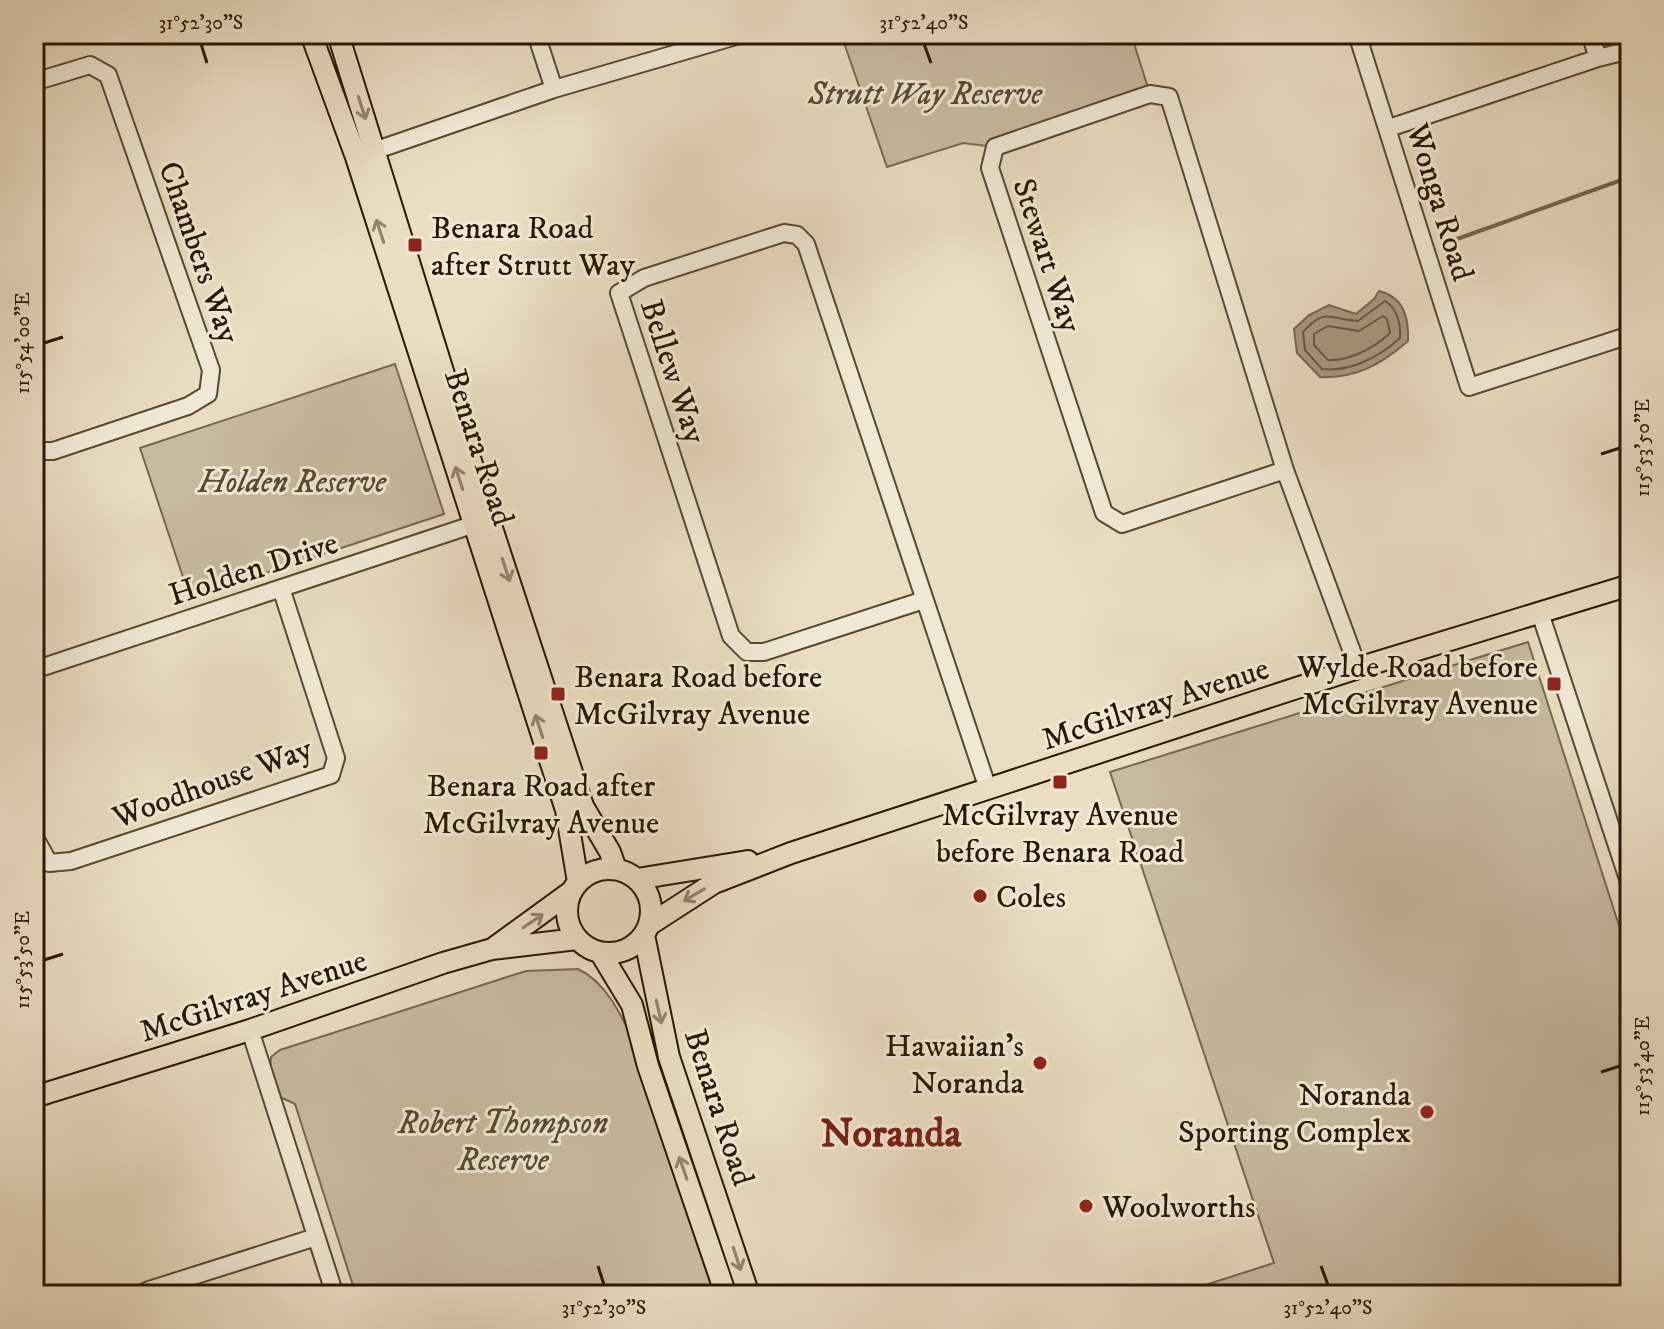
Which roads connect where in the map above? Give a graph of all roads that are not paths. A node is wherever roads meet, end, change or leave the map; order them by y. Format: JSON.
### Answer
{"nodes":[{"id":1,"x":311,"y":34,"type":"edge"},
{"id":2,"x":338,"y":34,"type":"edge"},
{"id":3,"x":536,"y":34,"type":"edge"},
{"id":4,"x":743,"y":34,"type":"edge"},
{"id":5,"x":1357,"y":34,"type":"edge"},
{"id":6,"x":1590,"y":34,"type":"edge"},
{"id":7,"x":1630,"y":50,"type":"edge"},
{"id":8,"x":1598,"y":58,"type":"junction"},
{"id":9,"x":34,"y":82,"type":"edge"},
{"id":10,"x":554,"y":89,"type":"junction"},
{"id":11,"x":1389,"y":128,"type":"junction"},
{"id":12,"x":366,"y":154,"type":"junction"},
{"id":13,"x":1630,"y":335,"type":"edge"},
{"id":14,"x":34,"y":448,"type":"edge"},
{"id":15,"x":1285,"y":470,"type":"junction"},
{"id":16,"x":482,"y":522,"type":"junction"},
{"id":17,"x":1630,"y":585,"type":"edge"},
{"id":18,"x":281,"y":588,"type":"junction"},
{"id":19,"x":924,"y":600,"type":"junction"},
{"id":20,"x":1540,"y":613,"type":"junction"},
{"id":21,"x":1358,"y":668,"type":"junction"},
{"id":22,"x":34,"y":670,"type":"edge"},
{"id":23,"x":988,"y":789,"type":"junction"},
{"id":24,"x":34,"y":836,"type":"edge"},
{"id":25,"x":1624,"y":845,"type":"edge"},
{"id":26,"x":791,"y":853,"type":"junction"},
{"id":27,"x":616,"y":869,"type":"junction"},
{"id":28,"x":637,"y":879,"type":"junction"},
{"id":29,"x":1630,"y":885,"type":"edge"},
{"id":30,"x":576,"y":887,"type":"junction"},
{"id":31,"x":647,"y":930,"type":"junction"},
{"id":32,"x":577,"y":939,"type":"junction"},
{"id":33,"x":492,"y":949,"type":"junction"},
{"id":34,"x":600,"y":952,"type":"junction"},
{"id":35,"x":250,"y":1030,"type":"junction"},
{"id":36,"x":34,"y":1097,"type":"edge"},
{"id":37,"x":316,"y":1237,"type":"junction"},
{"id":38,"x":139,"y":1295,"type":"edge"},
{"id":39,"x":335,"y":1295,"type":"edge"},
{"id":40,"x":726,"y":1295,"type":"edge"},
{"id":41,"x":749,"y":1295,"type":"edge"}],
"edges":[{"from":1,"to":12,"type":"main road","name":"Benara Road"},
{"from":2,"to":12,"type":"main road","name":"Benara Road","one_way":true},
{"from":3,"to":10,"type":"street"},
{"from":4,"to":10,"type":"street"},
{"from":5,"to":11,"type":"street","name":"Wonga Road"},
{"from":6,"to":8,"type":"street"},
{"from":7,"to":8,"type":"street"},
{"from":8,"to":11,"type":"street"},
{"from":9,"to":14,"type":"street","name":"Chambers Way"},
{"from":10,"to":12,"type":"street"},
{"from":11,"to":13,"type":"street","name":"Wonga Road"},
{"from":12,"to":16,"type":"main road","name":"Benara Road"},
{"from":15,"to":15,"type":"street","name":"Stewart Way"},
{"from":15,"to":21,"type":"street","name":"Stewart Way"},
{"from":16,"to":18,"type":"street","name":"Holden Drive"},
{"from":16,"to":27,"type":"main road","name":"Benara Road","one_way":true},
{"from":30,"to":16,"type":"main road","name":"Benara Road","one_way":true},
{"from":17,"to":20,"type":"main road","name":"McGilvray Avenue"},
{"from":18,"to":22,"type":"street","name":"Holden Drive"},
{"from":18,"to":24,"type":"street","name":"Woodhouse Way"},
{"from":19,"to":19,"type":"street","name":"Bellew Way"},
{"from":19,"to":23,"type":"street","name":"Bellew Way"},
{"from":20,"to":21,"type":"main road","name":"McGilvray Avenue"},
{"from":20,"to":25,"type":"street"},
{"from":21,"to":23,"type":"main road","name":"McGilvray Avenue"},
{"from":23,"to":26,"type":"main road","name":"McGilvray Avenue"},
{"from":25,"to":29,"type":"street"},
{"from":26,"to":28,"type":"main road","name":"McGilvray Avenue"},
{"from":26,"to":31,"type":"main road","name":"McGilvray Avenue","one_way":true},
{"from":27,"to":28,"type":"main road"},
{"from":27,"to":30,"type":"main road"},
{"from":28,"to":31,"type":"main road"},
{"from":30,"to":32,"type":"main road"},
{"from":33,"to":30,"type":"main road","name":"McGilvray Avenue","one_way":true},
{"from":31,"to":34,"type":"main road"},
{"from":31,"to":41,"type":"main road","name":"Benara Road","one_way":true},
{"from":32,"to":33,"type":"main road","name":"McGilvray Avenue"},
{"from":32,"to":34,"type":"main road"},
{"from":33,"to":35,"type":"main road","name":"McGilvray Avenue"},
{"from":40,"to":34,"type":"main road","name":"Benara Road","one_way":true},
{"from":35,"to":36,"type":"main road","name":"McGilvray Avenue"},
{"from":35,"to":37,"type":"street"},
{"from":37,"to":38,"type":"street"},
{"from":37,"to":39,"type":"street"}]}
